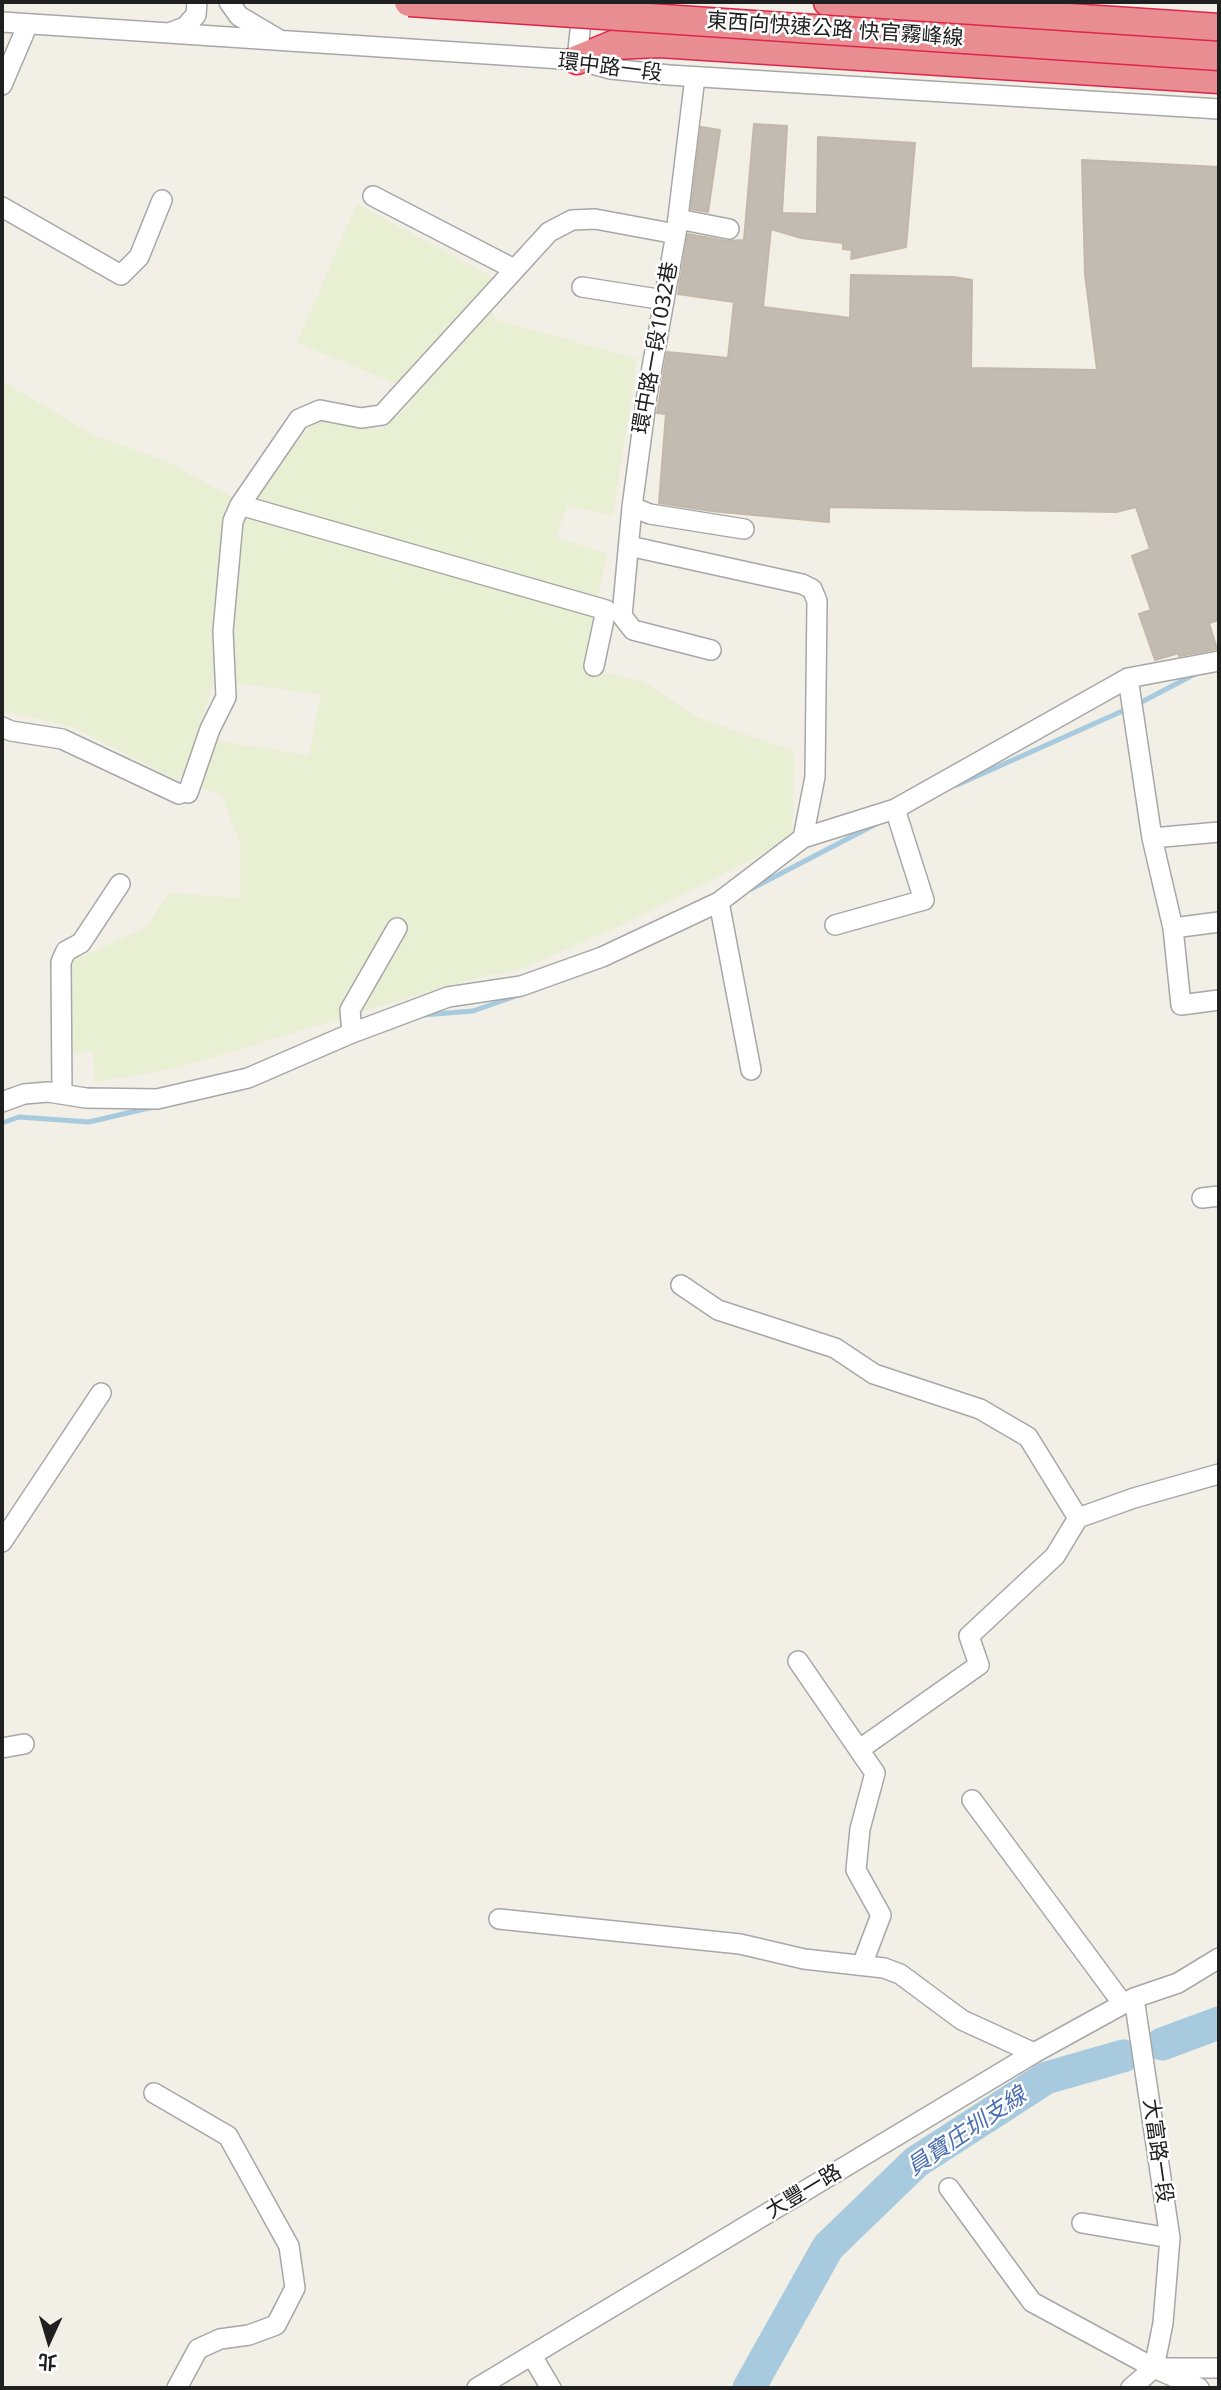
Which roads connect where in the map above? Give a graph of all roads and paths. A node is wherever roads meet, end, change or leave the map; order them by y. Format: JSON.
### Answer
{"nodes":[{"id":1,"x":197,"y":2,"type":"edge"},
{"id":2,"x":229,"y":2,"type":"edge"},
{"id":3,"x":410,"y":2,"type":"edge"},
{"id":4,"x":583,"y":2,"type":"edge"},
{"id":5,"x":828,"y":2,"type":"edge"},
{"id":6,"x":2,"y":22,"type":"edge"},
{"id":7,"x":28,"y":24,"type":"junction"},
{"id":8,"x":1219,"y":28,"type":"edge"},
{"id":9,"x":164,"y":34,"type":"junction"},
{"id":10,"x":282,"y":41,"type":"junction"},
{"id":11,"x":1219,"y":56,"type":"edge"},
{"id":12,"x":577,"y":60,"type":"junction"},
{"id":13,"x":695,"y":77,"type":"junction"},
{"id":14,"x":1219,"y":79,"type":"edge"},
{"id":15,"x":2,"y":85,"type":"edge"},
{"id":16,"x":1219,"y":109,"type":"edge"},
{"id":17,"x":373,"y":196,"type":"dead end"},
{"id":18,"x":162,"y":200,"type":"dead end"},
{"id":19,"x":2,"y":207,"type":"edge"},
{"id":20,"x":677,"y":226,"type":"junction"},
{"id":21,"x":729,"y":229,"type":"dead end"},
{"id":22,"x":514,"y":269,"type":"junction"},
{"id":23,"x":582,"y":287,"type":"dead end"},
{"id":24,"x":664,"y":300,"type":"junction"},
{"id":25,"x":240,"y":505,"type":"junction"},
{"id":26,"x":632,"y":507,"type":"junction"},
{"id":27,"x":744,"y":529,"type":"dead end"},
{"id":28,"x":629,"y":546,"type":"junction"},
{"id":29,"x":711,"y":650,"type":"dead end"},
{"id":30,"x":1219,"y":661,"type":"edge"},
{"id":31,"x":594,"y":666,"type":"dead end"},
{"id":32,"x":1128,"y":678,"type":"junction"},
{"id":33,"x":2,"y":727,"type":"edge"},
{"id":34,"x":895,"y":809,"type":"junction"},
{"id":35,"x":1219,"y":832,"type":"edge"},
{"id":36,"x":803,"y":838,"type":"junction"},
{"id":37,"x":1152,"y":838,"type":"junction"},
{"id":38,"x":120,"y":884,"type":"dead end"},
{"id":39,"x":719,"y":902,"type":"junction"},
{"id":40,"x":1219,"y":922,"type":"edge"},
{"id":41,"x":835,"y":925,"type":"dead end"},
{"id":42,"x":397,"y":928,"type":"dead end"},
{"id":43,"x":1173,"y":928,"type":"junction"},
{"id":44,"x":1219,"y":1000,"type":"edge"},
{"id":45,"x":352,"y":1033,"type":"junction"},
{"id":46,"x":751,"y":1070,"type":"dead end"},
{"id":47,"x":62,"y":1094,"type":"junction"},
{"id":48,"x":2,"y":1102,"type":"edge"},
{"id":49,"x":681,"y":1285,"type":"dead end"},
{"id":50,"x":101,"y":1393,"type":"dead end"},
{"id":51,"x":1219,"y":1474,"type":"edge"},
{"id":52,"x":1078,"y":1518,"type":"junction"},
{"id":53,"x":2,"y":1542,"type":"edge"},
{"id":54,"x":798,"y":1661,"type":"dead end"},
{"id":55,"x":24,"y":1744,"type":"dead end"},
{"id":56,"x":2,"y":1748,"type":"edge"},
{"id":57,"x":860,"y":1749,"type":"junction"},
{"id":58,"x":972,"y":1800,"type":"dead end"},
{"id":59,"x":499,"y":1919,"type":"dead end"},
{"id":60,"x":1219,"y":1958,"type":"edge"},
{"id":61,"x":862,"y":1965,"type":"junction"},
{"id":62,"x":1128,"y":2001,"type":"junction"},
{"id":63,"x":1034,"y":2053,"type":"junction"},
{"id":64,"x":155,"y":2093,"type":"dead end"},
{"id":65,"x":948,"y":2188,"type":"dead end"},
{"id":66,"x":1082,"y":2223,"type":"dead end"},
{"id":67,"x":1170,"y":2238,"type":"junction"},
{"id":68,"x":532,"y":2356,"type":"junction"},
{"id":69,"x":1154,"y":2368,"type":"junction"},
{"id":70,"x":1219,"y":2368,"type":"edge"},
{"id":71,"x":177,"y":2388,"type":"edge"},
{"id":72,"x":477,"y":2388,"type":"edge"},
{"id":73,"x":551,"y":2388,"type":"edge"},
{"id":74,"x":1131,"y":2388,"type":"edge"},
{"id":75,"x":1199,"y":2388,"type":"edge"}],
"edges":[{"from":1,"to":9,"type":"street"},
{"from":2,"to":10,"type":"street"},
{"from":3,"to":11,"type":"highway","name":"東西向快速公路 快官霧峰線","bridge":true},
{"from":4,"to":12,"type":"street"},
{"from":5,"to":8,"type":"highway","name":"東西向快速公路 快官霧峰線"},
{"from":6,"to":7,"type":"street","name":"環中路一段"},
{"from":7,"to":9,"type":"street","name":"環中路一段"},
{"from":7,"to":15,"type":"street"},
{"from":9,"to":10,"type":"street","name":"環中路一段"},
{"from":10,"to":12,"type":"street","name":"環中路一段"},
{"from":12,"to":13,"type":"street","name":"環中路一段"},
{"from":12,"to":14,"type":"highway"},
{"from":13,"to":16,"type":"street","name":"環中路一段"},
{"from":13,"to":20,"type":"street","name":"環中路一段1032巷"},
{"from":17,"to":22,"type":"street"},
{"from":18,"to":19,"type":"street"},
{"from":20,"to":21,"type":"street"},
{"from":20,"to":22,"type":"street"},
{"from":20,"to":24,"type":"street","name":"環中路一段1032巷"},
{"from":22,"to":25,"type":"street"},
{"from":23,"to":24,"type":"street"},
{"from":24,"to":26,"type":"street","name":"環中路一段1032巷"},
{"from":25,"to":31,"type":"street"},
{"from":25,"to":33,"type":"street"},
{"from":26,"to":27,"type":"street"},
{"from":26,"to":28,"type":"street","name":"環中路一段1032巷"},
{"from":28,"to":29,"type":"street","name":"環中路一段1032巷"},
{"from":28,"to":36,"type":"street"},
{"from":30,"to":32,"type":"street"},
{"from":32,"to":34,"type":"street"},
{"from":32,"to":37,"type":"street"},
{"from":34,"to":36,"type":"street"},
{"from":34,"to":41,"type":"street"},
{"from":35,"to":37,"type":"street"},
{"from":36,"to":39,"type":"street"},
{"from":37,"to":43,"type":"street"},
{"from":38,"to":47,"type":"street"},
{"from":39,"to":45,"type":"street"},
{"from":39,"to":46,"type":"street"},
{"from":40,"to":43,"type":"street"},
{"from":42,"to":45,"type":"street"},
{"from":43,"to":44,"type":"street"},
{"from":45,"to":47,"type":"street"},
{"from":47,"to":48,"type":"street"},
{"from":49,"to":52,"type":"street"},
{"from":50,"to":53,"type":"street"},
{"from":51,"to":52,"type":"street"},
{"from":52,"to":57,"type":"street"},
{"from":54,"to":57,"type":"street"},
{"from":55,"to":56,"type":"street"},
{"from":57,"to":61,"type":"street"},
{"from":58,"to":62,"type":"street"},
{"from":59,"to":61,"type":"street"},
{"from":60,"to":62,"type":"street"},
{"from":61,"to":63,"type":"street"},
{"from":62,"to":63,"type":"street","name":"大豐一路"},
{"from":62,"to":67,"type":"street","name":"大富路一段"},
{"from":63,"to":68,"type":"street","name":"大豐一路"},
{"from":64,"to":71,"type":"street"},
{"from":65,"to":69,"type":"street"},
{"from":66,"to":67,"type":"street"},
{"from":67,"to":69,"type":"street","name":"大富路一段"},
{"from":68,"to":72,"type":"street","name":"大豐一路"},
{"from":68,"to":73,"type":"street"},
{"from":69,"to":70,"type":"street"},
{"from":69,"to":74,"type":"street"},
{"from":69,"to":75,"type":"street"}]}
